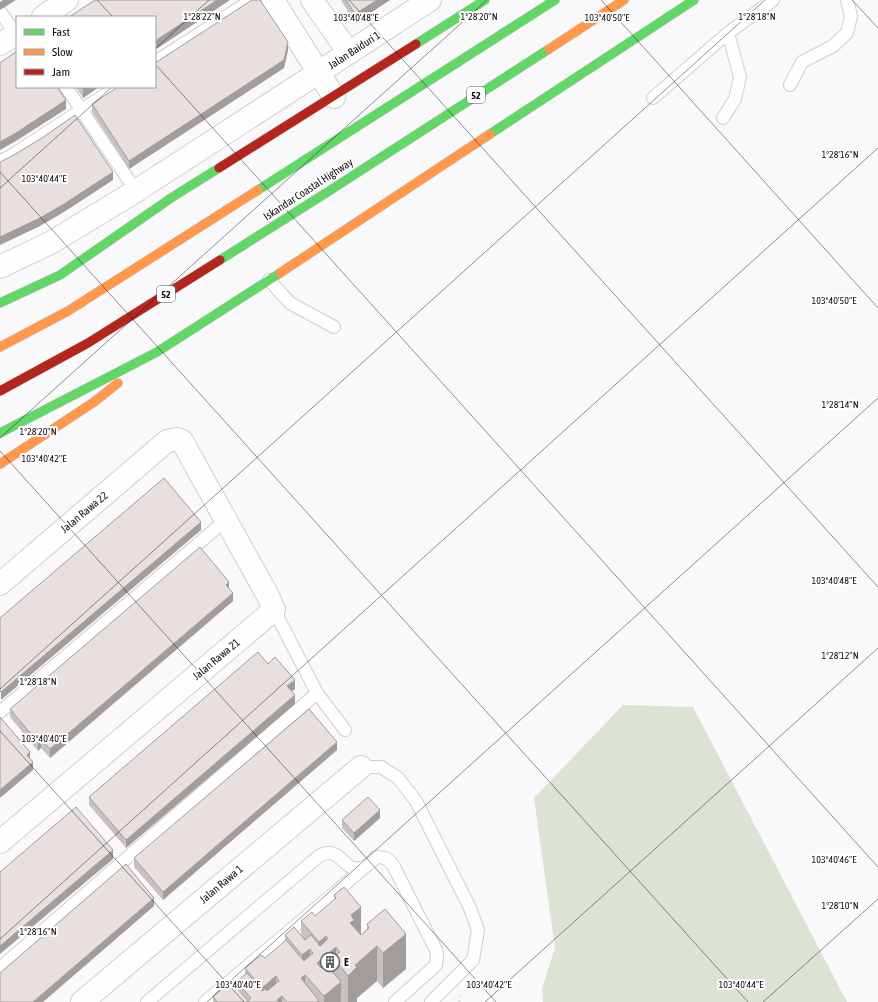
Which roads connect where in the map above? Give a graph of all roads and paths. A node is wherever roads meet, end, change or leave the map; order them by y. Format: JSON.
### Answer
{"nodes":[{"id":1,"x":67,"y":0,"type":"edge"},
{"id":2,"x":252,"y":0,"type":"edge"},
{"id":3,"x":273,"y":0,"type":"edge"},
{"id":4,"x":312,"y":0,"type":"edge"},
{"id":5,"x":430,"y":0,"type":"edge"},
{"id":6,"x":485,"y":0,"type":"edge"},
{"id":7,"x":555,"y":0,"type":"edge"},
{"id":8,"x":624,"y":0,"type":"edge"},
{"id":9,"x":694,"y":0,"type":"edge"},
{"id":10,"x":773,"y":0,"type":"edge"},
{"id":11,"x":847,"y":0,"type":"edge"},
{"id":12,"x":0,"y":11,"type":"edge"},
{"id":13,"x":44,"y":16,"type":"edge"},
{"id":14,"x":728,"y":33,"type":"junction"},
{"id":15,"x":11,"y":37,"type":"edge"},
{"id":16,"x":349,"y":53,"type":"junction"},
{"id":17,"x":156,"y":61,"type":"edge"},
{"id":18,"x":319,"y":73,"type":"junction"},
{"id":19,"x":790,"y":85,"type":"dead end"},
{"id":20,"x":67,"y":88,"type":"edge"},
{"id":21,"x":115,"y":88,"type":"edge"},
{"id":22,"x":334,"y":97,"type":"junction"},
{"id":23,"x":653,"y":98,"type":"dead end"},
{"id":24,"x":81,"y":110,"type":"junction"},
{"id":25,"x":723,"y":118,"type":"dead end"},
{"id":26,"x":0,"y":161,"type":"edge"},
{"id":27,"x":136,"y":191,"type":"junction"},
{"id":28,"x":0,"y":267,"type":"edge"},
{"id":29,"x":269,"y":280,"type":"junction"},
{"id":30,"x":0,"y":303,"type":"edge"},
{"id":31,"x":334,"y":327,"type":"dead end"},
{"id":32,"x":0,"y":347,"type":"edge"},
{"id":33,"x":157,"y":352,"type":"junction"},
{"id":34,"x":0,"y":391,"type":"edge"},
{"id":35,"x":5,"y":428,"type":"edge"},
{"id":36,"x":0,"y":432,"type":"edge"},
{"id":37,"x":0,"y":464,"type":"edge"},
{"id":38,"x":226,"y":520,"type":"junction"},
{"id":39,"x":0,"y":584,"type":"edge"},
{"id":40,"x":274,"y":610,"type":"junction"},
{"id":41,"x":317,"y":693,"type":"junction"},
{"id":42,"x":0,"y":712,"type":"edge"},
{"id":43,"x":344,"y":730,"type":"dead end"},
{"id":44,"x":361,"y":767,"type":"joint"},
{"id":45,"x":0,"y":842,"type":"edge"},
{"id":46,"x":365,"y":867,"type":"junction"},
{"id":47,"x":0,"y":968,"type":"edge"},
{"id":48,"x":82,"y":1002,"type":"edge"},
{"id":49,"x":147,"y":1002,"type":"edge"},
{"id":50,"x":205,"y":1002,"type":"edge"},
{"id":51,"x":395,"y":1002,"type":"edge"},
{"id":52,"x":431,"y":1002,"type":"edge"}],
"edges":[{"from":1,"to":13,"type":"street"},
{"from":2,"to":17,"type":"lane"},
{"from":3,"to":18,"type":"street"},
{"from":4,"to":16,"type":"street"},
{"from":5,"to":16,"type":"street","name":"Jalan Baiduri 1"},
{"from":6,"to":22,"type":"main road"},
{"from":7,"to":32,"type":"main road"},
{"from":8,"to":34,"type":"main road","name":"Iskandar Coastal Highway","number":"52"},
{"from":9,"to":29,"type":"main road"},
{"from":10,"to":14,"type":"lane"},
{"from":11,"to":19,"type":"lane"},
{"from":12,"to":15,"type":"lane"},
{"from":14,"to":23,"type":"lane"},
{"from":14,"to":25,"type":"lane"},
{"from":16,"to":18,"type":"street","name":"Jalan Baiduri 1"},
{"from":18,"to":22,"type":"street"},
{"from":18,"to":27,"type":"street","name":"Jalan Baiduri 1"},
{"from":20,"to":24,"type":"lane"},
{"from":21,"to":24,"type":"lane"},
{"from":22,"to":30,"type":"main road"},
{"from":24,"to":26,"type":"lane"},
{"from":24,"to":27,"type":"lane"},
{"from":27,"to":28,"type":"street","name":"Jalan Baiduri 1"},
{"from":29,"to":31,"type":"lane"},
{"from":29,"to":33,"type":"main road"},
{"from":33,"to":35,"type":"main road"},
{"from":33,"to":37,"type":"main road"},
{"from":35,"to":36,"type":"main road"},
{"from":38,"to":39,"type":"street","name":"Jalan Rawa 22"},
{"from":38,"to":40,"type":"street"},
{"from":38,"to":42,"type":"lane"},
{"from":40,"to":41,"type":"lane"},
{"from":40,"to":45,"type":"street","name":"Jalan Rawa 21"},
{"from":41,"to":43,"type":"lane"},
{"from":41,"to":47,"type":"lane"},
{"from":44,"to":48,"type":"street","name":"Jalan Rawa 1"},
{"from":44,"to":52,"type":"lane"},
{"from":46,"to":49,"type":"lane"},
{"from":46,"to":50,"type":"lane"},
{"from":46,"to":51,"type":"lane"}]}
